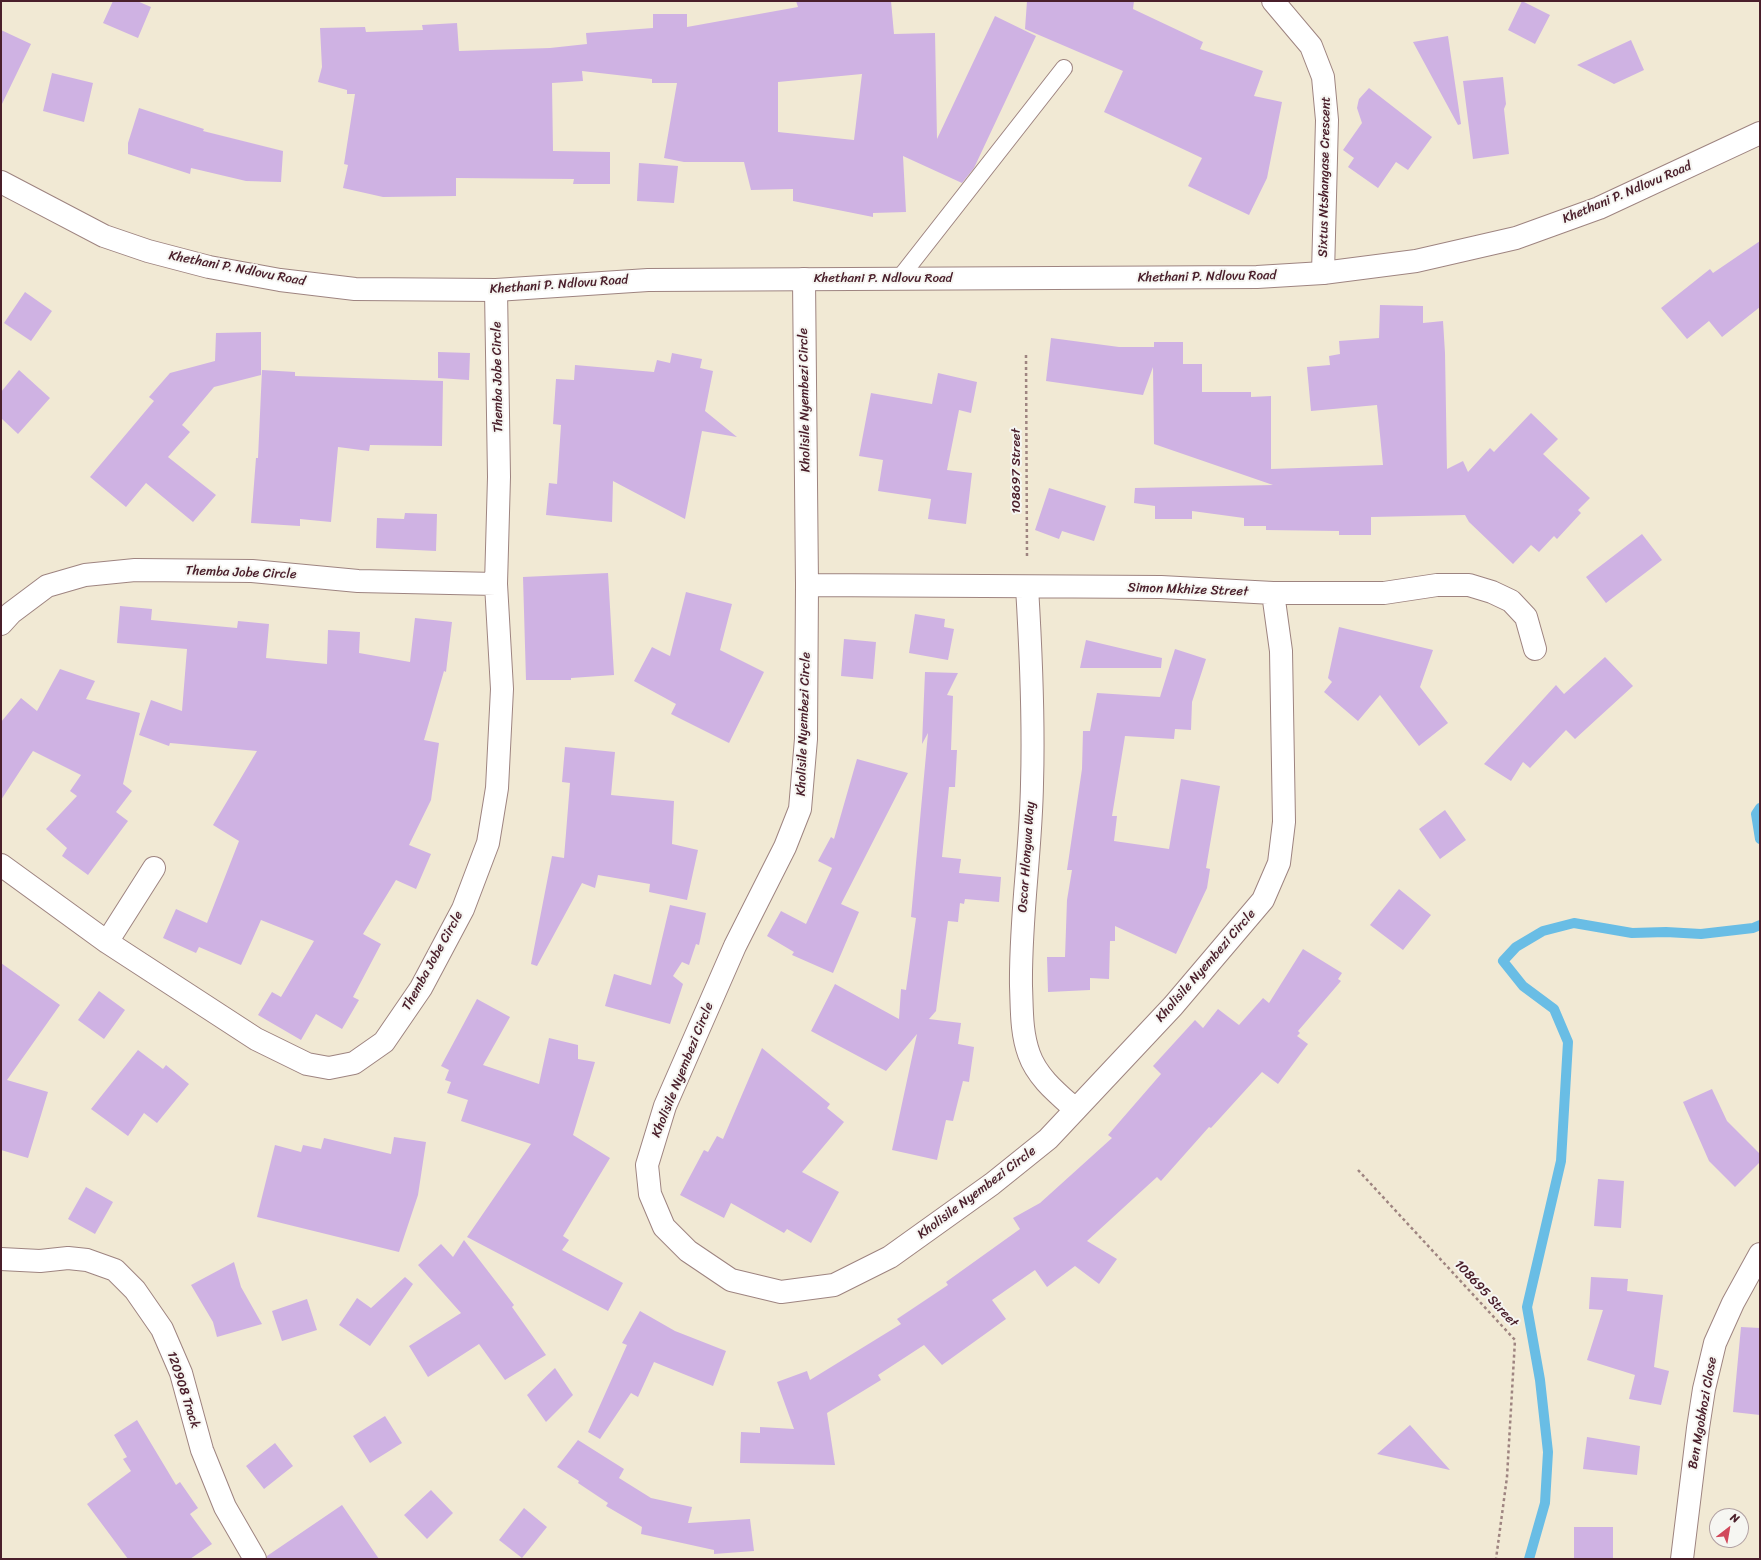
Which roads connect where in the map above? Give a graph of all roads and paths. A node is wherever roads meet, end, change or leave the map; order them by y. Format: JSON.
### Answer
{"nodes":[{"id":1,"x":1273,"y":1,"type":"edge"},
{"id":2,"x":1064,"y":68,"type":"dead end"},
{"id":3,"x":1760,"y":133,"type":"edge"},
{"id":4,"x":1,"y":182,"type":"edge"},
{"id":5,"x":1323,"y":273,"type":"junction"},
{"id":6,"x":804,"y":278,"type":"junction"},
{"id":7,"x":898,"y":280,"type":"junction"},
{"id":8,"x":496,"y":290,"type":"junction"},
{"id":9,"x":1026,"y":355,"type":"dead end"},
{"id":10,"x":496,"y":584,"type":"junction"},
{"id":11,"x":807,"y":585,"type":"junction"},
{"id":12,"x":1027,"y":588,"type":"junction"},
{"id":13,"x":1273,"y":593,"type":"junction"},
{"id":14,"x":1,"y":624,"type":"edge"},
{"id":15,"x":1535,"y":648,"type":"dead end"},
{"id":16,"x":1,"y":865,"type":"edge"},
{"id":17,"x":154,"y":868,"type":"dead end"},
{"id":18,"x":106,"y":942,"type":"junction"},
{"id":19,"x":1075,"y":1109,"type":"junction"},
{"id":20,"x":1358,"y":1170,"type":"dead end"},
{"id":21,"x":1760,"y":1254,"type":"edge"},
{"id":22,"x":1,"y":1259,"type":"edge"},
{"id":23,"x":255,"y":1559,"type":"edge"},
{"id":24,"x":1496,"y":1559,"type":"edge"},
{"id":25,"x":1682,"y":1559,"type":"edge"}],
"edges":[{"from":1,"to":5,"type":"street","name":"Sixtus Ntshangase Crescent"},
{"from":2,"to":7,"type":"lane"},
{"from":3,"to":5,"type":"street","name":"Khethani P. Ndlovu Road"},
{"from":4,"to":8,"type":"street","name":"Khethani P. Ndlovu Road"},
{"from":5,"to":7,"type":"street","name":"Khethani P. Ndlovu Road"},
{"from":6,"to":7,"type":"street","name":"Khethani P. Ndlovu Road"},
{"from":6,"to":8,"type":"street","name":"Khethani P. Ndlovu Road"},
{"from":6,"to":11,"type":"street","name":"Kholisile Nyembezi Circle"},
{"from":8,"to":10,"type":"street","name":"Themba Jobe Circle"},
{"from":9,"to":12,"type":"path","name":"108697 Street"},
{"from":10,"to":14,"type":"street","name":"Themba Jobe Circle"},
{"from":10,"to":18,"type":"street","name":"Themba Jobe Circle"},
{"from":11,"to":12,"type":"street","name":"Simon Mkhize Street"},
{"from":11,"to":19,"type":"street","name":"Kholisile Nyembezi Circle"},
{"from":12,"to":13,"type":"street","name":"Simon Mkhize Street"},
{"from":12,"to":19,"type":"street","name":"Oscar Hlongwa Way"},
{"from":13,"to":15,"type":"street","name":"Simon Mkhize Street"},
{"from":13,"to":19,"type":"street","name":"Kholisile Nyembezi Circle"},
{"from":16,"to":18,"type":"street","name":"Themba Jobe Circle"},
{"from":17,"to":18,"type":"street"},
{"from":20,"to":24,"type":"path","name":"108695 Street"},
{"from":21,"to":25,"type":"street","name":"Ben Mgobhozi Close"},
{"from":22,"to":23,"type":"street","name":"120908 Track"}]}
